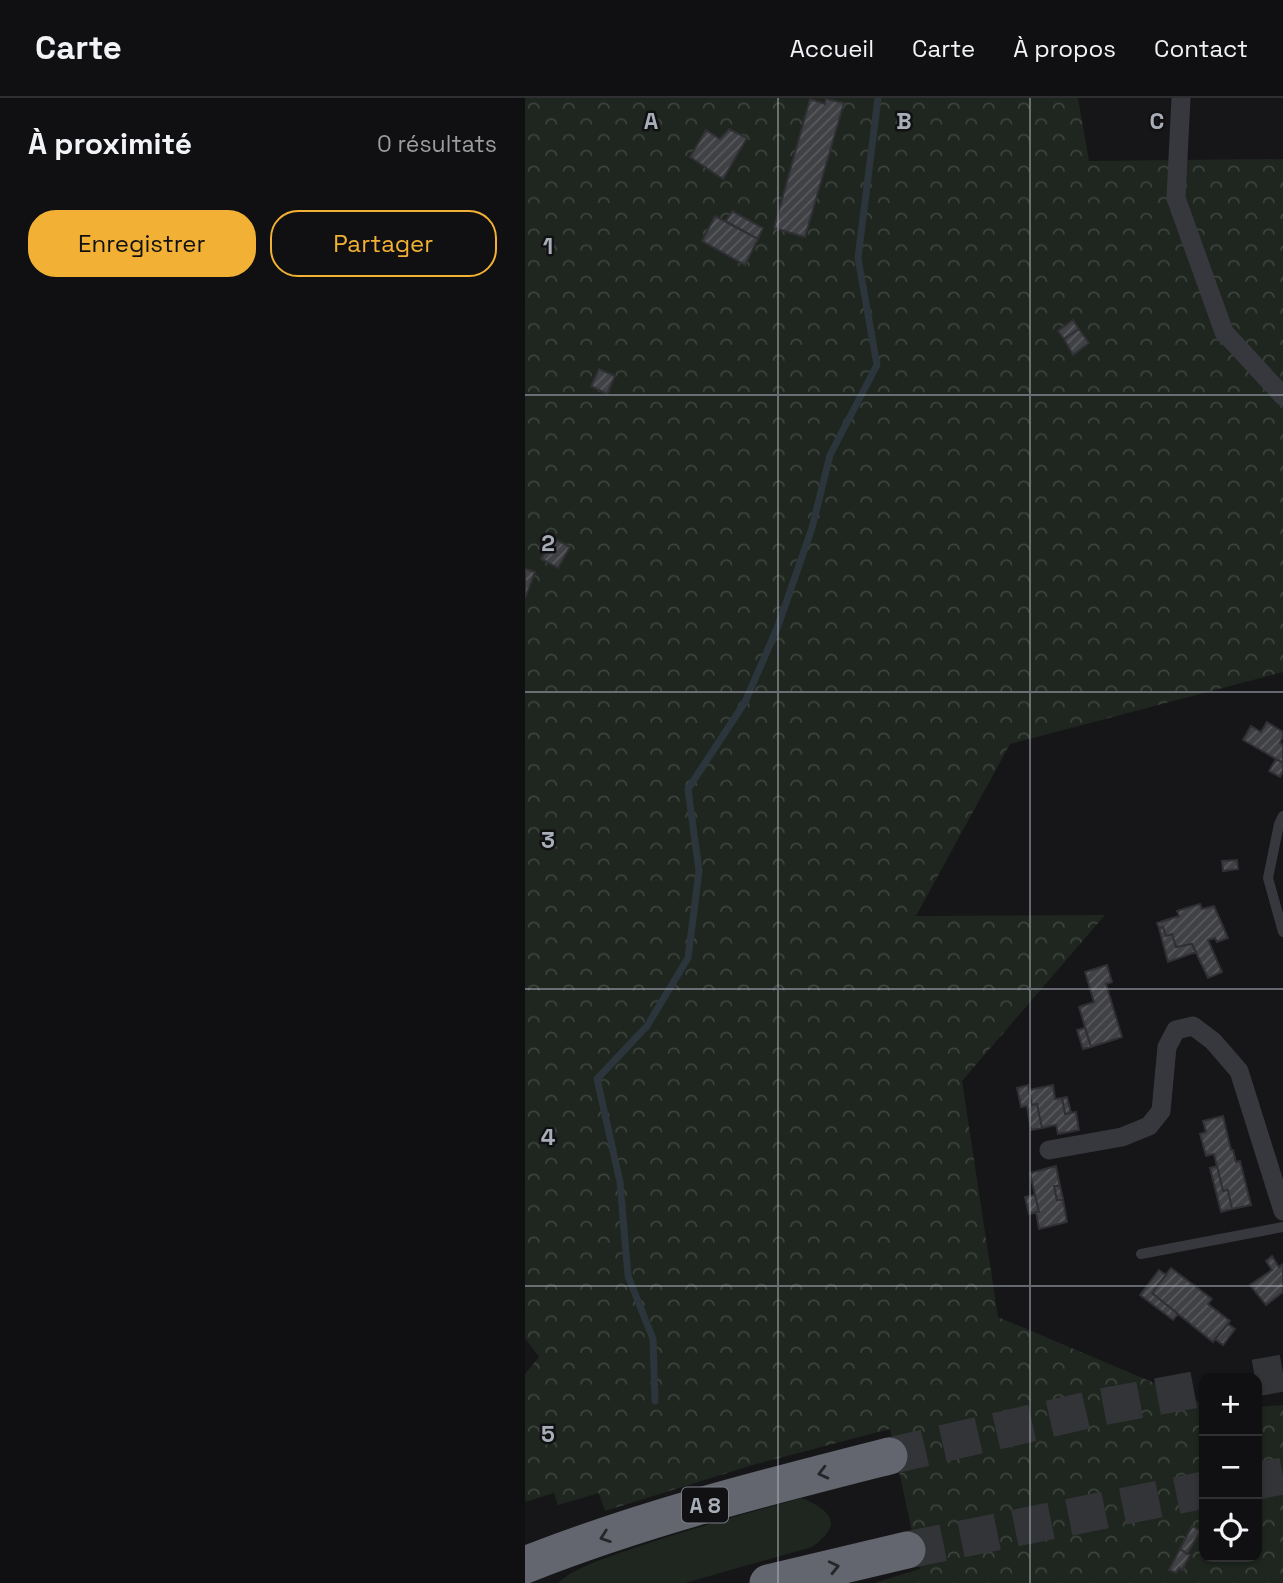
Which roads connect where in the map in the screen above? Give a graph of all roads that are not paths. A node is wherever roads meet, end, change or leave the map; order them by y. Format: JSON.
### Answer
{"nodes":[{"id":1,"x":1181,"y":98,"type":"edge"},
{"id":2,"x":1283,"y":396,"type":"edge"},
{"id":3,"x":1282,"y":820,"type":"edge"},
{"id":4,"x":1283,"y":932,"type":"edge"},
{"id":5,"x":1049,"y":1150,"type":"dead end"},
{"id":6,"x":1283,"y":1211,"type":"edge"},
{"id":7,"x":1283,"y":1227,"type":"edge"},
{"id":8,"x":1141,"y":1254,"type":"dead end"},
{"id":9,"x":889,"y":1456,"type":"tunnel mouth"},
{"id":10,"x":907,"y":1550,"type":"tunnel mouth"},
{"id":11,"x":525,"y":1565,"type":"edge"},
{"id":12,"x":768,"y":1583,"type":"edge"}],
"edges":[{"from":1,"to":2,"type":"street"},
{"from":3,"to":4,"type":"lane"},
{"from":5,"to":6,"type":"street"},
{"from":7,"to":8,"type":"lane"},
{"from":9,"to":11,"type":"highway","number":"A 8","one_way":true},
{"from":12,"to":10,"type":"highway","one_way":true}]}
